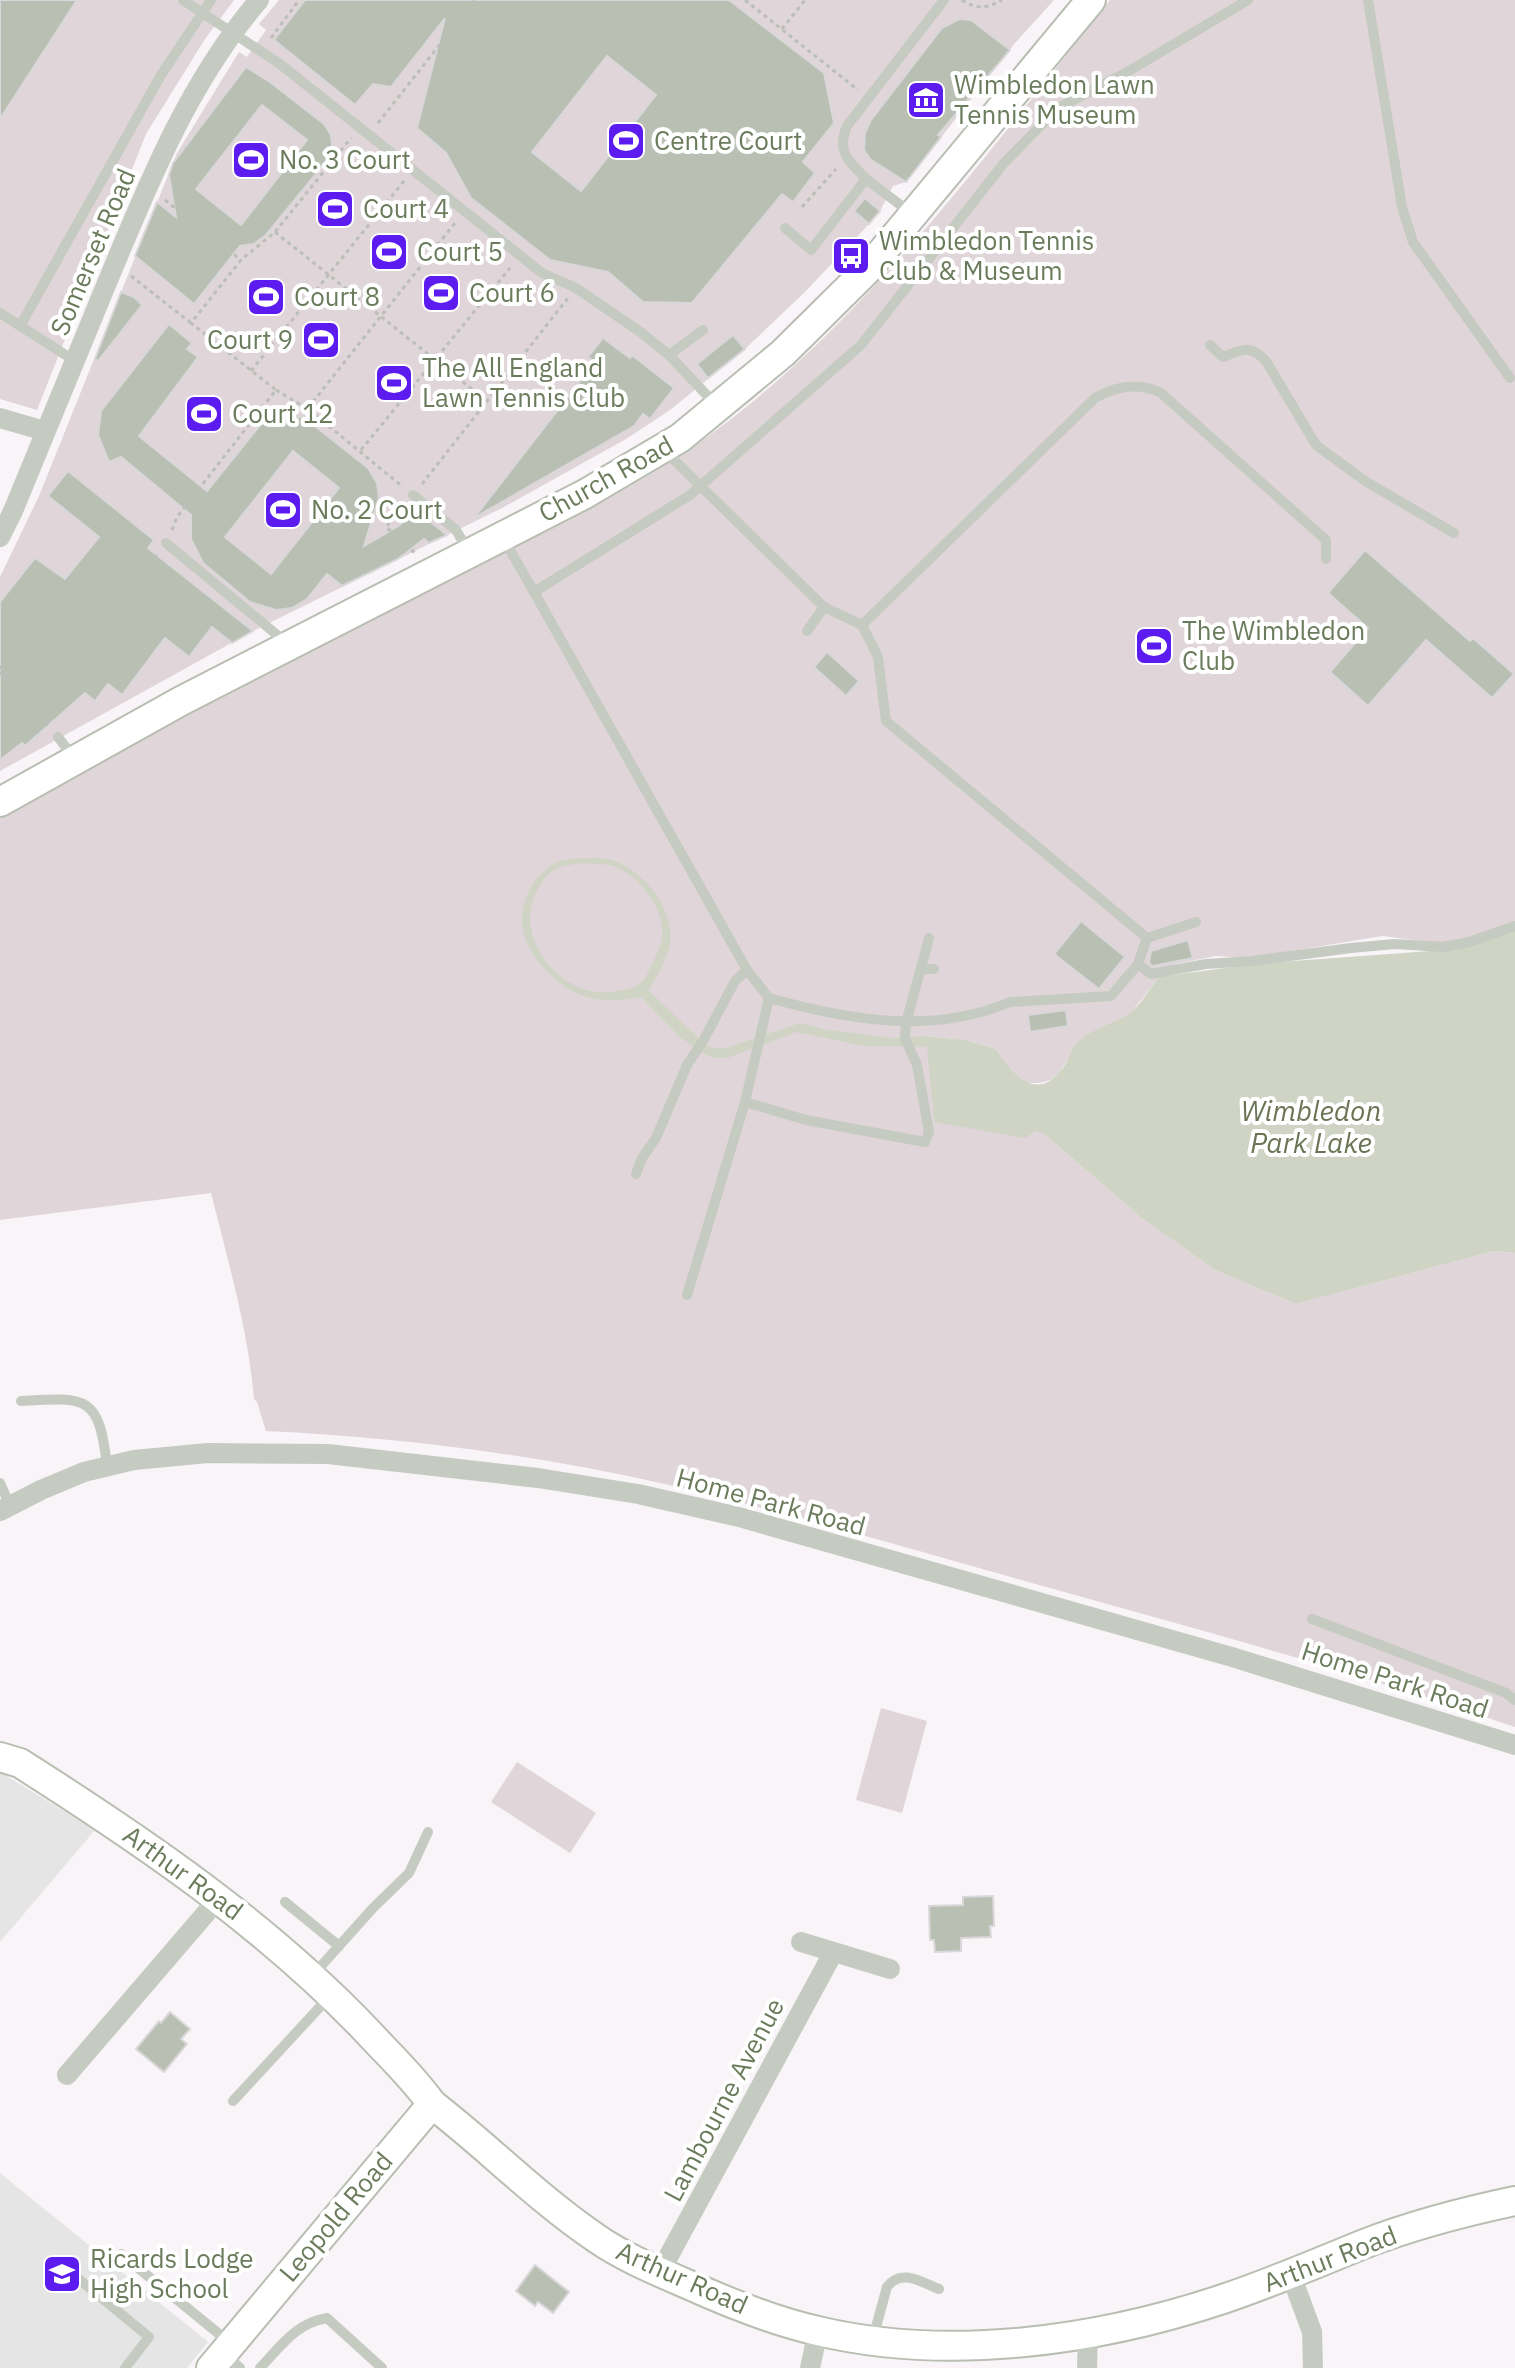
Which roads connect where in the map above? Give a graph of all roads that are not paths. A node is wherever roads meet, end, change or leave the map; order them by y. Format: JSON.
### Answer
{"nodes":[{"id":1,"x":183,"y":0,"type":"edge"},
{"id":2,"x":211,"y":0,"type":"edge"},
{"id":3,"x":259,"y":0,"type":"edge"},
{"id":4,"x":944,"y":0,"type":"edge"},
{"id":5,"x":1091,"y":0,"type":"edge"},
{"id":6,"x":1248,"y":0,"type":"edge"},
{"id":7,"x":1368,"y":0,"type":"edge"},
{"id":8,"x":202,"y":13,"type":"junction"},
{"id":9,"x":234,"y":34,"type":"junction"},
{"id":10,"x":866,"y":179,"type":"junction"},
{"id":11,"x":913,"y":215,"type":"junction"},
{"id":12,"x":785,"y":228,"type":"dead end"},
{"id":13,"x":0,"y":313,"type":"edge"},
{"id":14,"x":20,"y":326,"type":"junction"},
{"id":15,"x":703,"y":330,"type":"dead end"},
{"id":16,"x":1210,"y":345,"type":"dead end"},
{"id":17,"x":669,"y":355,"type":"junction"},
{"id":18,"x":75,"y":361,"type":"junction"},
{"id":19,"x":1510,"y":378,"type":"dead end"},
{"id":20,"x":719,"y":408,"type":"junction"},
{"id":21,"x":0,"y":418,"type":"edge"},
{"id":22,"x":45,"y":431,"type":"junction"},
{"id":23,"x":666,"y":448,"type":"junction"},
{"id":24,"x":700,"y":486,"type":"junction"},
{"id":25,"x":413,"y":495,"type":"road end"},
{"id":26,"x":1454,"y":533,"type":"dead end"},
{"id":27,"x":502,"y":536,"type":"junction"},
{"id":28,"x":0,"y":537,"type":"edge"},
{"id":29,"x":166,"y":543,"type":"road end"},
{"id":30,"x":469,"y":552,"type":"junction"},
{"id":31,"x":1326,"y":559,"type":"dead end"},
{"id":32,"x":534,"y":592,"type":"junction"},
{"id":33,"x":824,"y":607,"type":"junction"},
{"id":34,"x":862,"y":625,"type":"junction"},
{"id":35,"x":807,"y":631,"type":"dead end"},
{"id":36,"x":290,"y":645,"type":"junction"},
{"id":37,"x":58,"y":737,"type":"road end"},
{"id":38,"x":76,"y":760,"type":"junction"},
{"id":39,"x":0,"y":802,"type":"edge"},
{"id":40,"x":1196,"y":922,"type":"dead end"},
{"id":41,"x":1515,"y":926,"type":"edge"},
{"id":42,"x":929,"y":938,"type":"dead end"},
{"id":43,"x":1147,"y":938,"type":"junction"},
{"id":44,"x":1138,"y":964,"type":"junction"},
{"id":45,"x":921,"y":969,"type":"junction"},
{"id":46,"x":934,"y":969,"type":"dead end"},
{"id":47,"x":747,"y":970,"type":"junction"},
{"id":48,"x":769,"y":998,"type":"junction"},
{"id":49,"x":906,"y":1023,"type":"junction"},
{"id":50,"x":745,"y":1102,"type":"junction"},
{"id":51,"x":636,"y":1174,"type":"dead end"},
{"id":52,"x":687,"y":1295,"type":"dead end"},
{"id":53,"x":21,"y":1401,"type":"dead end"},
{"id":54,"x":107,"y":1466,"type":"junction"},
{"id":55,"x":0,"y":1483,"type":"edge"},
{"id":56,"x":5,"y":1509,"type":"edge"},
{"id":57,"x":1312,"y":1619,"type":"dead end"},
{"id":58,"x":1515,"y":1700,"type":"edge"},
{"id":59,"x":1514,"y":1742,"type":"edge"},
{"id":60,"x":0,"y":1757,"type":"edge"},
{"id":61,"x":428,"y":1832,"type":"dead end"},
{"id":62,"x":219,"y":1898,"type":"junction"},
{"id":63,"x":285,"y":1902,"type":"dead end"},
{"id":64,"x":801,"y":1942,"type":"dead end"},
{"id":65,"x":339,"y":1946,"type":"junction"},
{"id":66,"x":833,"y":1953,"type":"junction"},
{"id":67,"x":890,"y":1969,"type":"dead end"},
{"id":68,"x":322,"y":1985,"type":"junction"},
{"id":69,"x":67,"y":2075,"type":"dead end"},
{"id":70,"x":233,"y":2101,"type":"dead end"},
{"id":71,"x":432,"y":2104,"type":"junction"},
{"id":72,"x":1515,"y":2201,"type":"edge"},
{"id":73,"x":121,"y":2254,"type":"dead end"},
{"id":74,"x":660,"y":2272,"type":"junction"},
{"id":75,"x":1291,"y":2275,"type":"junction"},
{"id":76,"x":75,"y":2276,"type":"dead end"},
{"id":77,"x":939,"y":2289,"type":"dead end"},
{"id":78,"x":818,"y":2331,"type":"junction"},
{"id":79,"x":1088,"y":2334,"type":"junction"},
{"id":80,"x":872,"y":2340,"type":"junction"},
{"id":81,"x":226,"y":2358,"type":"edge"},
{"id":82,"x":125,"y":2368,"type":"edge"},
{"id":83,"x":260,"y":2368,"type":"edge"},
{"id":84,"x":382,"y":2368,"type":"edge"},
{"id":85,"x":810,"y":2368,"type":"edge"},
{"id":86,"x":1087,"y":2368,"type":"edge"},
{"id":87,"x":1313,"y":2368,"type":"edge"}],
"edges":[{"from":1,"to":8,"type":"lane"},
{"from":2,"to":8,"type":"lane"},
{"from":3,"to":9,"type":"street","name":"Somerset Road"},
{"from":4,"to":10,"type":"lane"},
{"from":5,"to":11,"type":"street","name":"Church Road"},
{"from":6,"to":24,"type":"lane"},
{"from":7,"to":19,"type":"lane"},
{"from":8,"to":9,"type":"lane"},
{"from":8,"to":14,"type":"lane"},
{"from":9,"to":17,"type":"lane"},
{"from":9,"to":18,"type":"street","name":"Somerset Road"},
{"from":10,"to":11,"type":"lane"},
{"from":10,"to":12,"type":"lane"},
{"from":11,"to":20,"type":"street","name":"Church Road"},
{"from":13,"to":14,"type":"lane"},
{"from":14,"to":18,"type":"lane"},
{"from":15,"to":17,"type":"lane"},
{"from":16,"to":26,"type":"lane"},
{"from":17,"to":20,"type":"lane"},
{"from":18,"to":22,"type":"street","name":"Somerset Road"},
{"from":20,"to":23,"type":"street","name":"Church Road"},
{"from":21,"to":22,"type":"street"},
{"from":22,"to":28,"type":"street","name":"Somerset Road"},
{"from":23,"to":24,"type":"lane"},
{"from":23,"to":27,"type":"street","name":"Church Road"},
{"from":24,"to":32,"type":"lane"},
{"from":24,"to":33,"type":"lane"},
{"from":25,"to":30,"type":"lane"},
{"from":27,"to":30,"type":"street","name":"Church Road"},
{"from":27,"to":32,"type":"lane"},
{"from":29,"to":36,"type":"lane"},
{"from":30,"to":36,"type":"street","name":"Church Road"},
{"from":31,"to":34,"type":"lane"},
{"from":32,"to":47,"type":"lane"},
{"from":33,"to":34,"type":"lane"},
{"from":33,"to":35,"type":"lane"},
{"from":34,"to":43,"type":"lane"},
{"from":36,"to":38,"type":"street","name":"Church Road"},
{"from":37,"to":38,"type":"lane"},
{"from":38,"to":39,"type":"street","name":"Church Road"},
{"from":40,"to":43,"type":"lane"},
{"from":41,"to":44,"type":"lane"},
{"from":42,"to":45,"type":"lane"},
{"from":43,"to":44,"type":"lane"},
{"from":44,"to":49,"type":"lane"},
{"from":45,"to":46,"type":"lane"},
{"from":45,"to":49,"type":"lane"},
{"from":47,"to":48,"type":"lane"},
{"from":47,"to":51,"type":"lane"},
{"from":48,"to":49,"type":"lane"},
{"from":48,"to":50,"type":"lane"},
{"from":49,"to":50,"type":"lane"},
{"from":50,"to":52,"type":"lane"},
{"from":53,"to":54,"type":"lane"},
{"from":54,"to":56,"type":"street","name":"Home Park Road"},
{"from":54,"to":59,"type":"street","name":"Home Park Road"},
{"from":55,"to":56,"type":"lane"},
{"from":57,"to":58,"type":"lane"},
{"from":60,"to":62,"type":"street","name":"Arthur Road"},
{"from":61,"to":65,"type":"lane"},
{"from":62,"to":68,"type":"street","name":"Arthur Road"},
{"from":62,"to":69,"type":"street"},
{"from":63,"to":65,"type":"lane"},
{"from":64,"to":66,"type":"street"},
{"from":65,"to":68,"type":"lane"},
{"from":66,"to":67,"type":"street"},
{"from":66,"to":74,"type":"street","name":"Lambourne Avenue"},
{"from":68,"to":70,"type":"lane"},
{"from":68,"to":71,"type":"street","name":"Arthur Road"},
{"from":71,"to":74,"type":"street","name":"Arthur Road"},
{"from":71,"to":81,"type":"street","name":"Leopold Road"},
{"from":72,"to":75,"type":"street","name":"Arthur Road"},
{"from":73,"to":81,"type":"lane"},
{"from":74,"to":78,"type":"street","name":"Arthur Road"},
{"from":75,"to":79,"type":"street","name":"Arthur Road"},
{"from":75,"to":87,"type":"street"},
{"from":76,"to":82,"type":"lane"},
{"from":77,"to":80,"type":"lane"},
{"from":78,"to":80,"type":"street","name":"Arthur Road"},
{"from":78,"to":85,"type":"street"},
{"from":79,"to":80,"type":"street","name":"Arthur Road"},
{"from":79,"to":86,"type":"street"},
{"from":83,"to":84,"type":"lane"}]}
